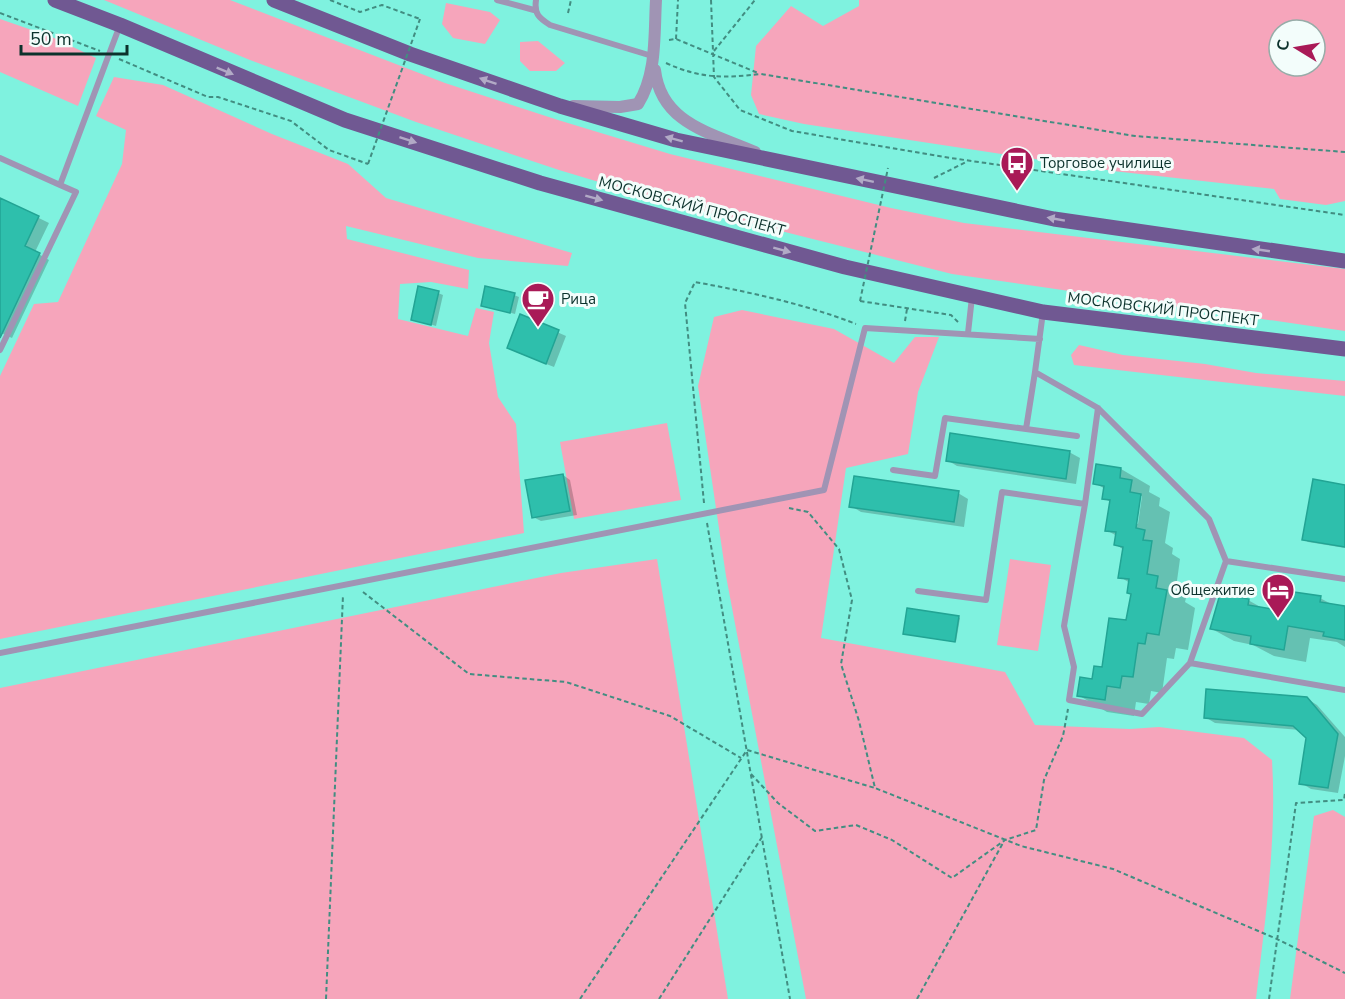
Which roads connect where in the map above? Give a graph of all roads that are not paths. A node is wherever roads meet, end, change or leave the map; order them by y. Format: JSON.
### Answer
{"nodes":[{"id":1,"x":55,"y":0,"type":"edge"},
{"id":2,"x":274,"y":0,"type":"edge"},
{"id":3,"x":497,"y":0,"type":"edge"},
{"id":4,"x":536,"y":0,"type":"edge"},
{"id":5,"x":656,"y":0,"type":"edge"},
{"id":6,"x":534,"y":10,"type":"junction"},
{"id":7,"x":120,"y":25,"type":"junction"},
{"id":8,"x":653,"y":57,"type":"junction"},
{"id":9,"x":560,"y":106,"type":"junction"},
{"id":10,"x":0,"y":158,"type":"edge"},
{"id":11,"x":779,"y":162,"type":"junction"},
{"id":12,"x":60,"y":185,"type":"junction"},
{"id":13,"x":1345,"y":261,"type":"edge"},
{"id":14,"x":972,"y":296,"type":"junction"},
{"id":15,"x":1043,"y":312,"type":"junction"},
{"id":16,"x":968,"y":333,"type":"junction"},
{"id":17,"x":1040,"y":339,"type":"junction"},
{"id":18,"x":1345,"y":349,"type":"edge"},
{"id":19,"x":0,"y":351,"type":"edge"},
{"id":20,"x":1035,"y":372,"type":"junction"},
{"id":21,"x":1098,"y":408,"type":"junction"},
{"id":22,"x":1026,"y":429,"type":"junction"},
{"id":23,"x":1077,"y":436,"type":"dead end"},
{"id":24,"x":893,"y":470,"type":"dead end"},
{"id":25,"x":1085,"y":504,"type":"junction"},
{"id":26,"x":1226,"y":561,"type":"junction"},
{"id":27,"x":1345,"y":579,"type":"edge"},
{"id":28,"x":918,"y":591,"type":"dead end"},
{"id":29,"x":0,"y":653,"type":"edge"},
{"id":30,"x":1190,"y":663,"type":"junction"},
{"id":31,"x":1345,"y":690,"type":"edge"}],
"edges":[{"from":1,"to":7,"type":"main road","name":"МОСКОВСКИЙ ПРОСПЕКТ"},
{"from":9,"to":2,"type":"main road","one_way":true},
{"from":3,"to":6,"type":"lane"},
{"from":4,"to":6,"type":"lane"},
{"from":5,"to":8,"type":"street"},
{"from":6,"to":8,"type":"lane"},
{"from":7,"to":12,"type":"lane"},
{"from":7,"to":14,"type":"main road","name":"МОСКОВСКИЙ ПРОСПЕКТ","one_way":true},
{"from":8,"to":9,"type":"street"},
{"from":8,"to":11,"type":"street"},
{"from":11,"to":9,"type":"main road","one_way":true},
{"from":10,"to":12,"type":"lane"},
{"from":13,"to":11,"type":"main road","one_way":true},
{"from":12,"to":19,"type":"lane"},
{"from":14,"to":15,"type":"main road","name":"МОСКОВСКИЙ ПРОСПЕКТ"},
{"from":14,"to":16,"type":"lane"},
{"from":15,"to":17,"type":"lane"},
{"from":15,"to":18,"type":"main road","name":"МОСКОВСКИЙ ПРОСПЕКТ"},
{"from":16,"to":17,"type":"lane"},
{"from":16,"to":29,"type":"lane"},
{"from":17,"to":20,"type":"lane"},
{"from":20,"to":21,"type":"lane"},
{"from":20,"to":22,"type":"lane"},
{"from":21,"to":25,"type":"lane"},
{"from":21,"to":26,"type":"lane"},
{"from":22,"to":23,"type":"lane"},
{"from":22,"to":24,"type":"lane"},
{"from":25,"to":28,"type":"lane"},
{"from":25,"to":30,"type":"lane"},
{"from":26,"to":27,"type":"lane"},
{"from":26,"to":30,"type":"lane"},
{"from":30,"to":31,"type":"lane"}]}
